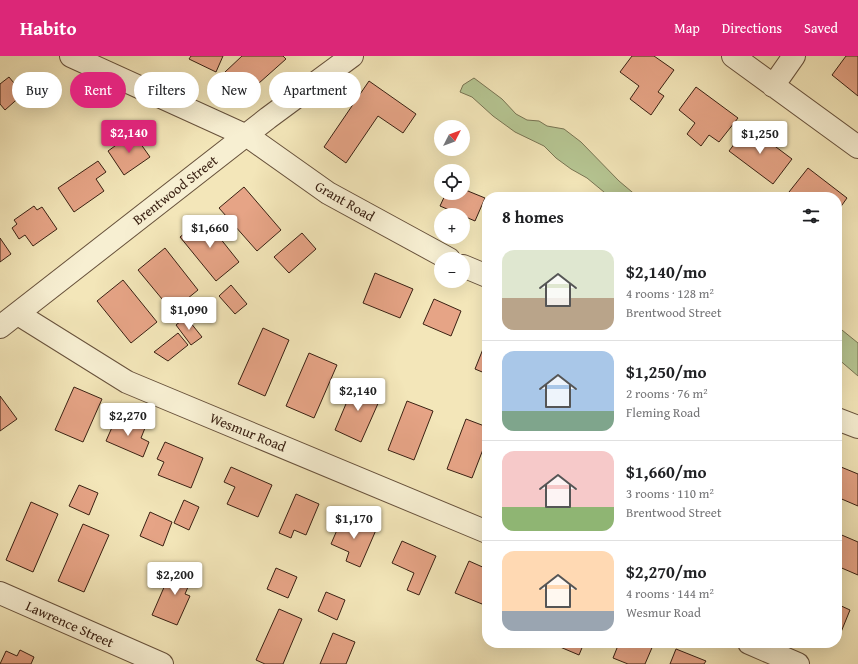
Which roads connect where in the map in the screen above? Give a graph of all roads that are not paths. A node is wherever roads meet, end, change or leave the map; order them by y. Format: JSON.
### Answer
{"nodes":[{"id":1,"x":71,"y":56,"type":"edge"},
{"id":2,"x":352,"y":56,"type":"edge"},
{"id":3,"x":733,"y":56,"type":"edge"},
{"id":4,"x":794,"y":56,"type":"edge"},
{"id":5,"x":773,"y":86,"type":"junction"},
{"id":6,"x":246,"y":136,"type":"junction"},
{"id":7,"x":858,"y":147,"type":"edge"},
{"id":8,"x":436,"y":252,"type":"edge"},
{"id":9,"x":470,"y":269,"type":"edge"},
{"id":10,"x":482,"y":274,"type":"edge"},
{"id":11,"x":18,"y":314,"type":"junction"},
{"id":12,"x":0,"y":327,"type":"edge"},
{"id":13,"x":842,"y":421,"type":"edge"},
{"id":14,"x":858,"y":427,"type":"edge"},
{"id":15,"x":482,"y":530,"type":"edge"},
{"id":16,"x":0,"y":594,"type":"edge"},
{"id":17,"x":761,"y":648,"type":"edge"},
{"id":18,"x":162,"y":664,"type":"edge"},
{"id":19,"x":798,"y":664,"type":"edge"}],
"edges":[{"from":1,"to":6,"type":"street","name":"Grant Road"},
{"from":2,"to":6,"type":"street","name":"Brentwood Street"},
{"from":3,"to":5,"type":"street"},
{"from":4,"to":5,"type":"street"},
{"from":5,"to":7,"type":"street"},
{"from":6,"to":8,"type":"street","name":"Grant Road"},
{"from":6,"to":11,"type":"street","name":"Brentwood Street"},
{"from":9,"to":10,"type":"street"},
{"from":11,"to":12,"type":"street","name":"Brentwood Street"},
{"from":11,"to":15,"type":"street","name":"Wesmur Road"},
{"from":13,"to":14,"type":"street"},
{"from":16,"to":18,"type":"street","name":"Lawrence Street"},
{"from":17,"to":19,"type":"street"}]}
